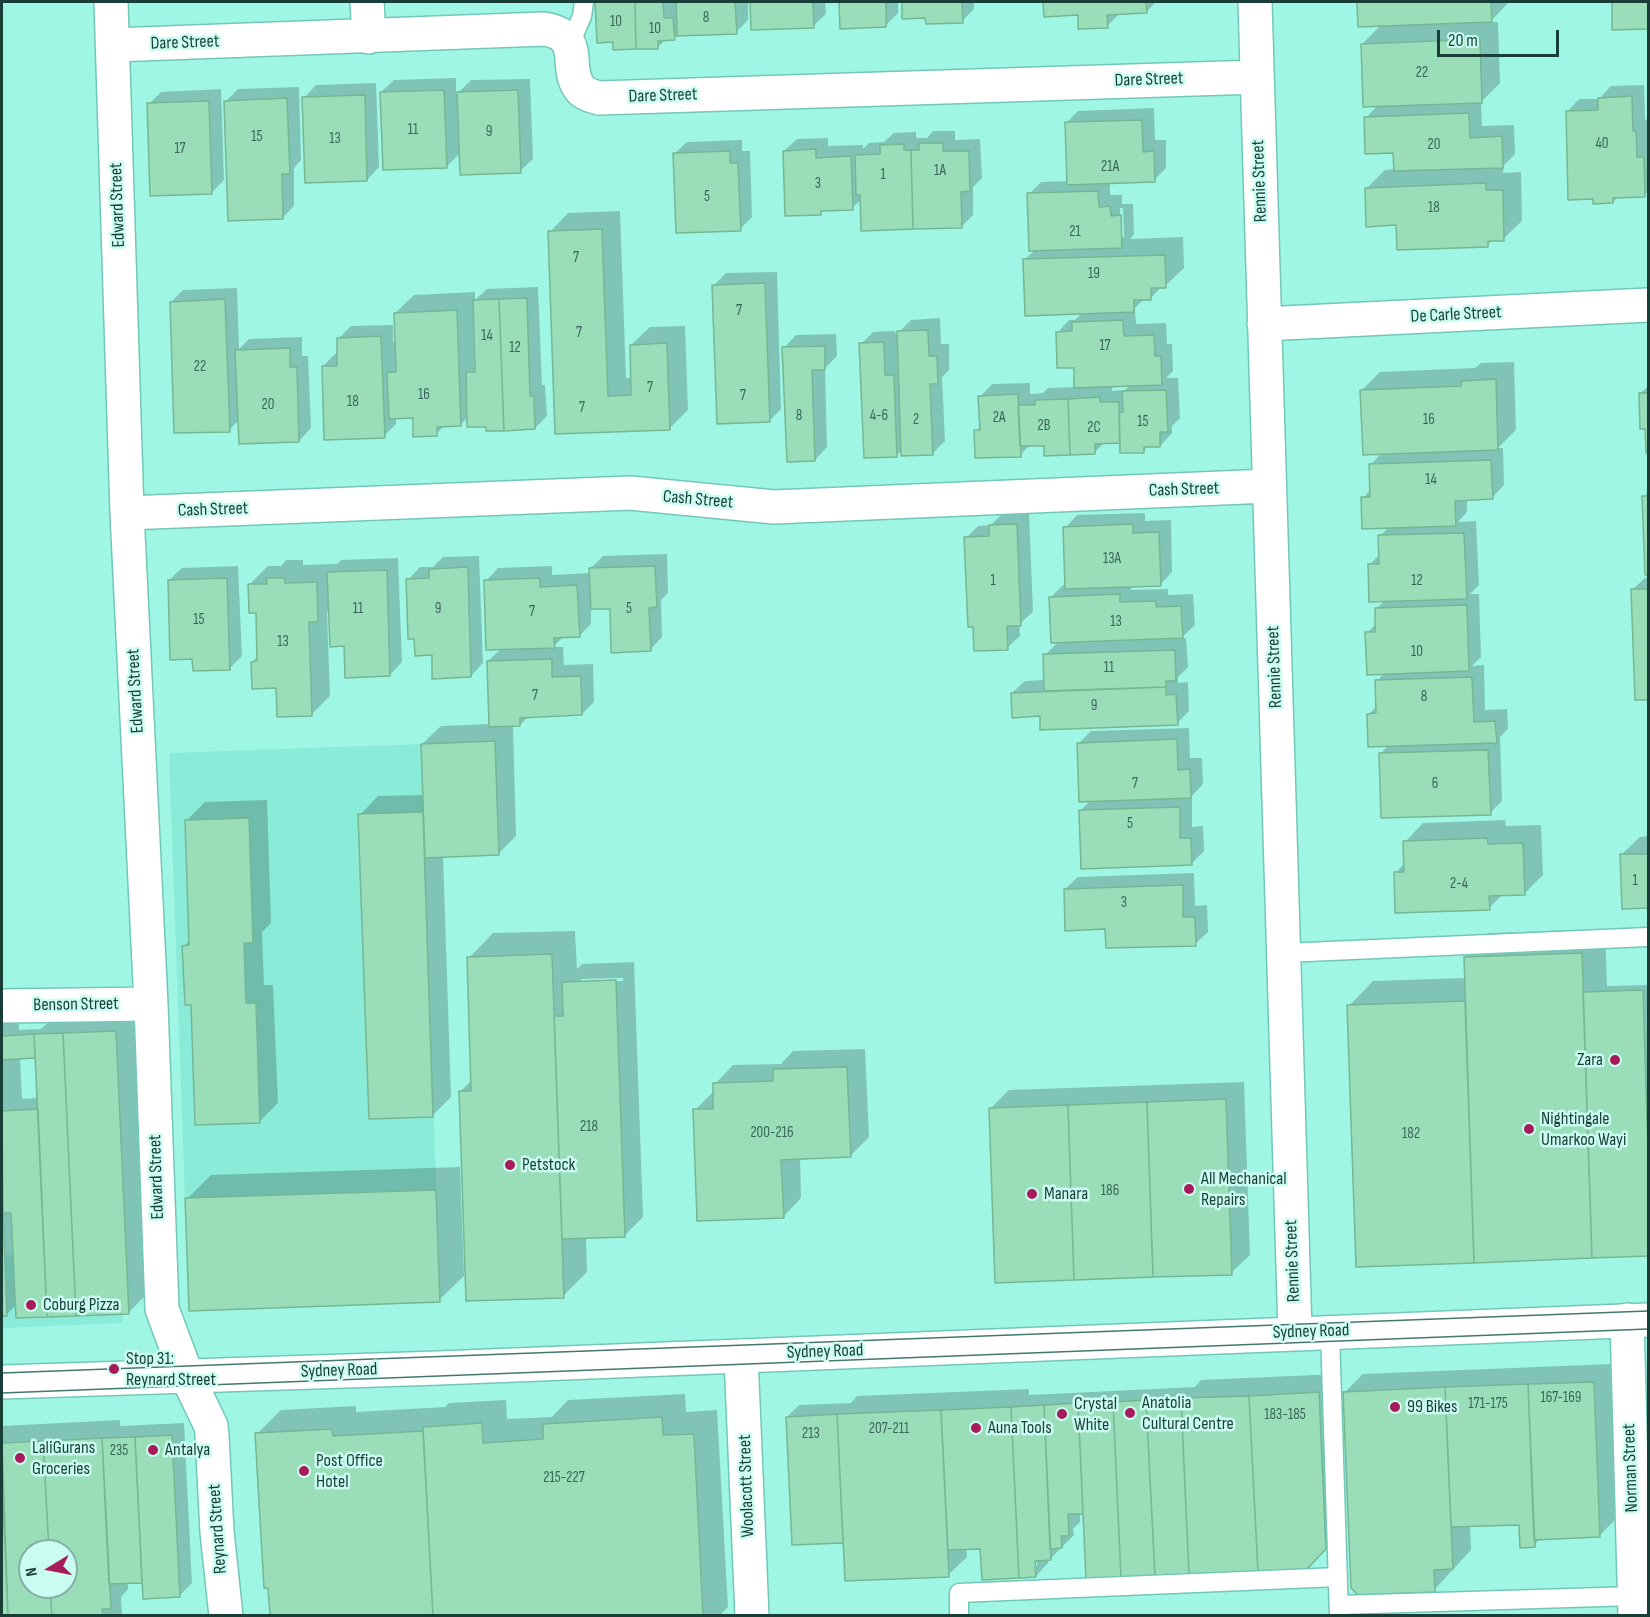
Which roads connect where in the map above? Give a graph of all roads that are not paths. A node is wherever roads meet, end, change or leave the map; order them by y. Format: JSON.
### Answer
{"nodes":[{"id":1,"x":111,"y":2,"type":"edge"},
{"id":2,"x":367,"y":2,"type":"edge"},
{"id":3,"x":584,"y":2,"type":"edge"},
{"id":4,"x":1254,"y":2,"type":"edge"},
{"id":5,"x":369,"y":37,"type":"junction"},
{"id":6,"x":570,"y":44,"type":"junction"},
{"id":7,"x":113,"y":45,"type":"junction"},
{"id":8,"x":1257,"y":76,"type":"junction"},
{"id":9,"x":1648,"y":305,"type":"edge"},
{"id":10,"x":1264,"y":324,"type":"junction"},
{"id":11,"x":1269,"y":486,"type":"junction"},
{"id":12,"x":127,"y":513,"type":"junction"},
{"id":13,"x":1648,"y":937,"type":"edge"},
{"id":14,"x":1284,"y":953,"type":"junction"},
{"id":15,"x":151,"y":1004,"type":"junction"},
{"id":16,"x":2,"y":1006,"type":"edge"},
{"id":17,"x":1637,"y":1320,"type":"edge"},
{"id":18,"x":1295,"y":1332,"type":"junction"},
{"id":19,"x":1330,"y":1332,"type":"junction"},
{"id":20,"x":741,"y":1356,"type":"junction"},
{"id":21,"x":188,"y":1376,"type":"junction"},
{"id":22,"x":2,"y":1382,"type":"edge"},
{"id":23,"x":1338,"y":1577,"type":"junction"},
{"id":24,"x":1635,"y":1606,"type":"edge"},
{"id":25,"x":1339,"y":1610,"type":"edge"},
{"id":26,"x":226,"y":1616,"type":"edge"},
{"id":27,"x":752,"y":1616,"type":"edge"},
{"id":28,"x":959,"y":1616,"type":"edge"}],
"edges":[{"from":1,"to":7,"type":"main road","name":"Edward Street"},
{"from":2,"to":5,"type":"main road"},
{"from":3,"to":6,"type":"lane"},
{"from":4,"to":8,"type":"main road","name":"Rennie Street"},
{"from":5,"to":6,"type":"main road","name":"Dare Street"},
{"from":5,"to":7,"type":"main road","name":"Dare Street"},
{"from":6,"to":8,"type":"main road","name":"Dare Street"},
{"from":7,"to":12,"type":"main road","name":"Edward Street"},
{"from":8,"to":10,"type":"main road","name":"Rennie Street"},
{"from":9,"to":10,"type":"main road","name":"De Carle Street"},
{"from":10,"to":11,"type":"main road","name":"Rennie Street"},
{"from":11,"to":12,"type":"main road","name":"Cash Street"},
{"from":11,"to":14,"type":"main road","name":"Rennie Street"},
{"from":12,"to":15,"type":"main road","name":"Edward Street"},
{"from":13,"to":14,"type":"lane"},
{"from":14,"to":18,"type":"main road","name":"Rennie Street"},
{"from":15,"to":16,"type":"main road","name":"Benson Street"},
{"from":15,"to":21,"type":"main road","name":"Edward Street"},
{"from":17,"to":19,"type":"main road","name":"Sydney Road"},
{"from":17,"to":24,"type":"main road","name":"Norman Street"},
{"from":18,"to":19,"type":"main road","name":"Sydney Road"},
{"from":18,"to":20,"type":"main road","name":"Sydney Road"},
{"from":19,"to":23,"type":"lane"},
{"from":20,"to":21,"type":"main road","name":"Sydney Road"},
{"from":20,"to":27,"type":"main road","name":"Woolacott Street"},
{"from":21,"to":22,"type":"main road","name":"Sydney Road"},
{"from":21,"to":26,"type":"main road","name":"Reynard Street"},
{"from":23,"to":25,"type":"lane"},
{"from":23,"to":28,"type":"lane"},
{"from":24,"to":25,"type":"lane"}]}
